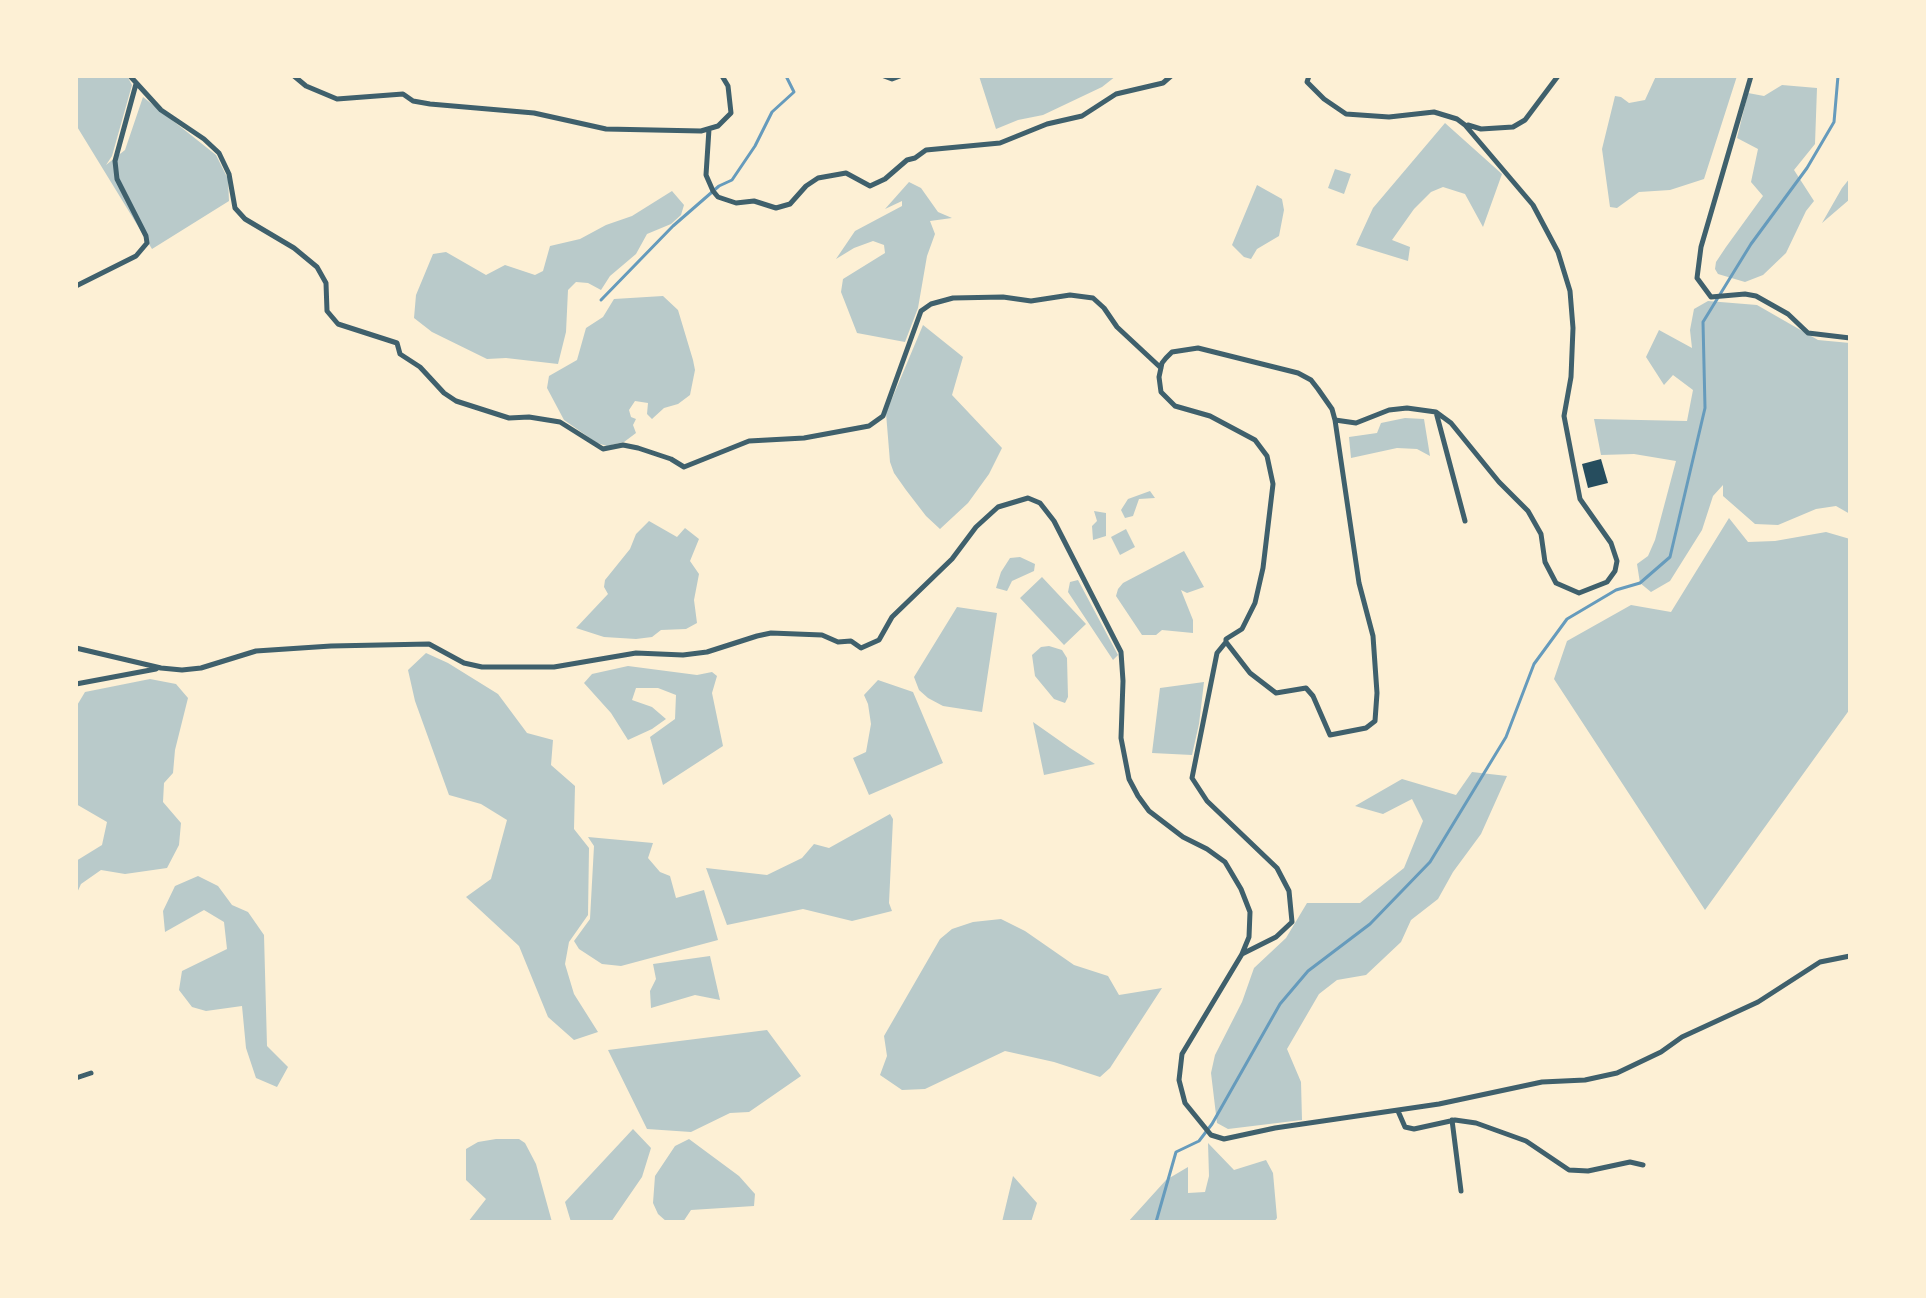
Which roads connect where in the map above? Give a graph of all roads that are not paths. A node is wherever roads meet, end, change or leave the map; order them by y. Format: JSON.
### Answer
{"nodes":[{"id":1,"x":130,"y":76,"type":"edge"},
{"id":2,"x":294,"y":76,"type":"edge"},
{"id":3,"x":722,"y":76,"type":"edge"},
{"id":4,"x":884,"y":76,"type":"edge"},
{"id":5,"x":900,"y":76,"type":"edge"},
{"id":6,"x":1171,"y":76,"type":"edge"},
{"id":7,"x":1299,"y":76,"type":"edge"},
{"id":8,"x":1558,"y":76,"type":"edge"},
{"id":9,"x":1751,"y":76,"type":"edge"},
{"id":10,"x":1308,"y":79,"type":"edge"},
{"id":11,"x":136,"y":84,"type":"junction"},
{"id":12,"x":1465,"y":125,"type":"junction"},
{"id":13,"x":709,"y":129,"type":"junction"},
{"id":14,"x":76,"y":286,"type":"edge"},
{"id":15,"x":1850,"y":338,"type":"edge"},
{"id":16,"x":1161,"y":368,"type":"junction"},
{"id":17,"x":1436,"y":412,"type":"junction"},
{"id":18,"x":1335,"y":420,"type":"junction"},
{"id":19,"x":1465,"y":521,"type":"dead end"},
{"id":20,"x":1226,"y":642,"type":"junction"},
{"id":21,"x":76,"y":648,"type":"edge"},
{"id":22,"x":161,"y":668,"type":"junction"},
{"id":23,"x":76,"y":684,"type":"edge"},
{"id":24,"x":1242,"y":954,"type":"junction"},
{"id":25,"x":1850,"y":956,"type":"edge"},
{"id":26,"x":91,"y":1073,"type":"dead end"},
{"id":27,"x":76,"y":1078,"type":"edge"},
{"id":28,"x":1398,"y":1111,"type":"junction"},
{"id":29,"x":1452,"y":1120,"type":"junction"},
{"id":30,"x":1643,"y":1165,"type":"dead end"},
{"id":31,"x":1461,"y":1191,"type":"dead end"}],
"edges":[{"from":1,"to":11,"type":"street"},
{"from":2,"to":13,"type":"street"},
{"from":3,"to":13,"type":"street"},
{"from":4,"to":5,"type":"street"},
{"from":6,"to":13,"type":"street"},
{"from":7,"to":10,"type":"street"},
{"from":8,"to":12,"type":"street"},
{"from":9,"to":15,"type":"street"},
{"from":10,"to":12,"type":"street"},
{"from":11,"to":14,"type":"street"},
{"from":11,"to":16,"type":"street"},
{"from":12,"to":17,"type":"street"},
{"from":16,"to":18,"type":"street"},
{"from":16,"to":20,"type":"street"},
{"from":17,"to":18,"type":"street"},
{"from":17,"to":19,"type":"street"},
{"from":18,"to":20,"type":"street"},
{"from":20,"to":24,"type":"street"},
{"from":21,"to":22,"type":"street"},
{"from":22,"to":23,"type":"street"},
{"from":22,"to":24,"type":"street"},
{"from":24,"to":28,"type":"street"},
{"from":25,"to":28,"type":"street"},
{"from":26,"to":27,"type":"street"},
{"from":28,"to":29,"type":"street"},
{"from":29,"to":30,"type":"street"},
{"from":29,"to":31,"type":"street"}]}
